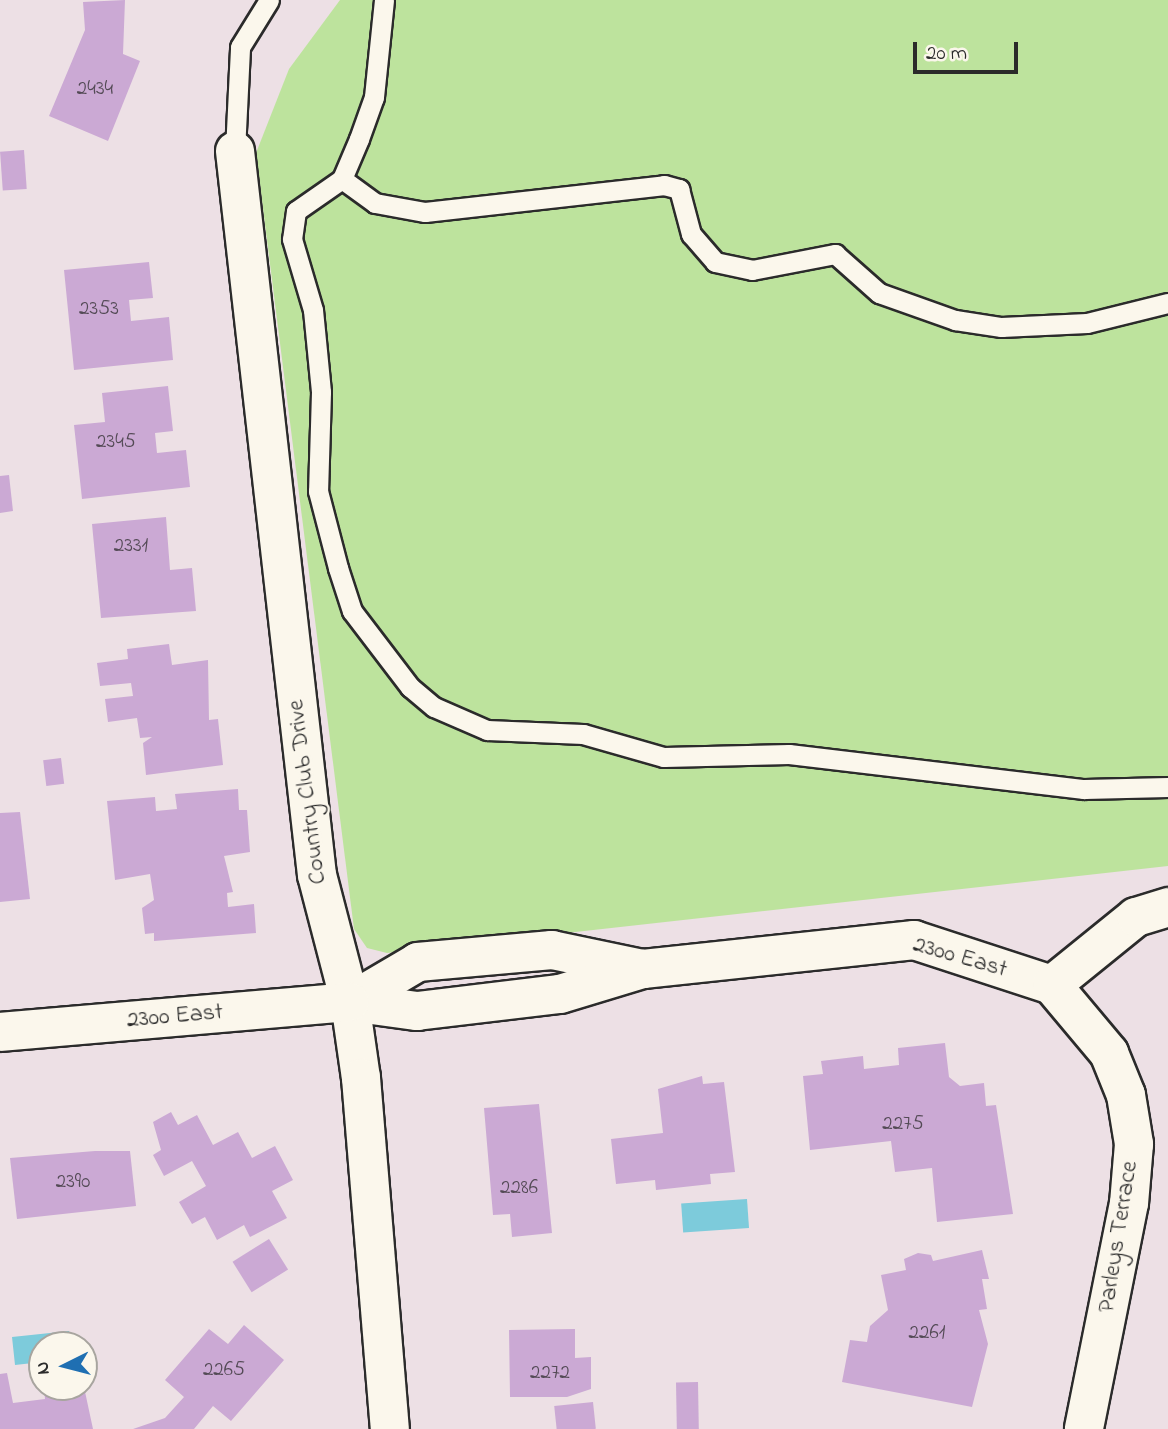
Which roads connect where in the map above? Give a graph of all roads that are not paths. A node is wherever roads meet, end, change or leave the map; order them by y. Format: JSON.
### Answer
{"nodes":[{"id":1,"x":268,"y":0,"type":"edge"},
{"id":2,"x":384,"y":0,"type":"edge"},
{"id":3,"x":235,"y":151,"type":"joint"},
{"id":4,"x":342,"y":178,"type":"junction"},
{"id":5,"x":1168,"y":303,"type":"edge"},
{"id":6,"x":1168,"y":787,"type":"edge"},
{"id":7,"x":1168,"y":907,"type":"edge"},
{"id":8,"x":1052,"y":985,"type":"junction"},
{"id":9,"x":350,"y":1002,"type":"junction"},
{"id":10,"x":0,"y":1032,"type":"edge"},
{"id":11,"x":390,"y":1429,"type":"edge"},
{"id":12,"x":1084,"y":1429,"type":"edge"}],
"edges":[{"from":1,"to":3,"type":"lane"},
{"from":2,"to":4,"type":"lane"},
{"from":3,"to":9,"type":"street","name":"Country Club Drive"},
{"from":4,"to":5,"type":"lane"},
{"from":4,"to":6,"type":"lane"},
{"from":7,"to":8,"type":"street"},
{"from":8,"to":9,"type":"street","name":"2300 East"},
{"from":8,"to":12,"type":"street","name":"Parleys Terrace"},
{"from":9,"to":10,"type":"street","name":"2300 East"},
{"from":9,"to":11,"type":"street","name":"Country Club Drive"}]}
